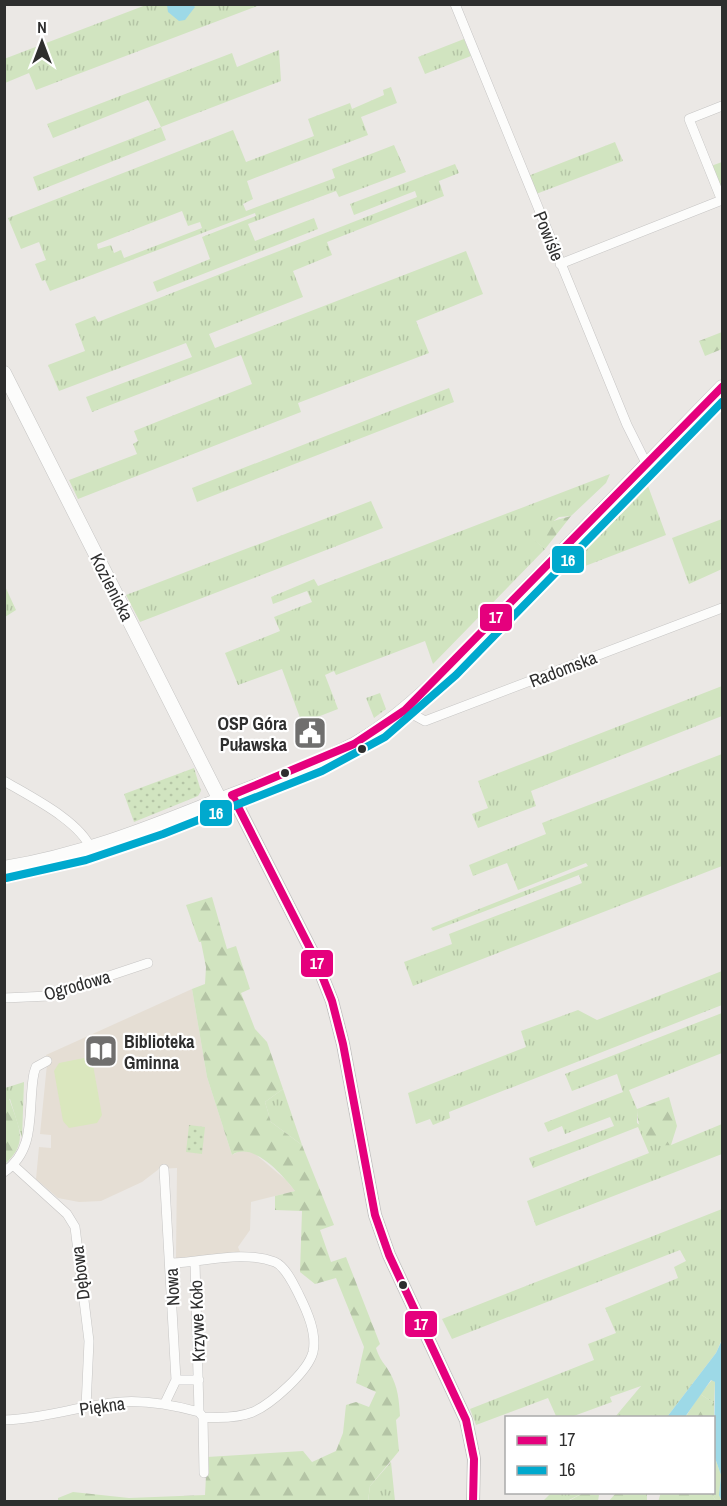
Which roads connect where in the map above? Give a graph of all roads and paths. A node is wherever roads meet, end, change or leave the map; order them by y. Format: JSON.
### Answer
{"nodes":[{"id":1,"x":455,"y":4,"type":"edge"},
{"id":2,"x":723,"y":106,"type":"edge"},
{"id":3,"x":722,"y":200,"type":"edge"},
{"id":4,"x":560,"y":264,"type":"junction"},
{"id":5,"x":4,"y":373,"type":"edge"},
{"id":6,"x":723,"y":387,"type":"edge"},
{"id":7,"x":646,"y":465,"type":"junction"},
{"id":8,"x":723,"y":608,"type":"edge"},
{"id":9,"x":405,"y":710,"type":"junction"},
{"id":10,"x":4,"y":781,"type":"edge"},
{"id":11,"x":226,"y":798,"type":"junction"},
{"id":12,"x":91,"y":849,"type":"junction"},
{"id":13,"x":4,"y":868,"type":"edge"},
{"id":14,"x":148,"y":963,"type":"dead end"},
{"id":15,"x":4,"y":998,"type":"edge"},
{"id":16,"x":46,"y":1061,"type":"dead end"},
{"id":17,"x":13,"y":1165,"type":"junction"},
{"id":18,"x":164,"y":1168,"type":"dead end"},
{"id":19,"x":4,"y":1172,"type":"edge"},
{"id":20,"x":195,"y":1262,"type":"junction"},
{"id":21,"x":171,"y":1263,"type":"junction"},
{"id":22,"x":176,"y":1380,"type":"junction"},
{"id":23,"x":199,"y":1380,"type":"junction"},
{"id":24,"x":165,"y":1403,"type":"junction"},
{"id":25,"x":86,"y":1407,"type":"junction"},
{"id":26,"x":201,"y":1414,"type":"junction"},
{"id":27,"x":4,"y":1420,"type":"edge"},
{"id":28,"x":204,"y":1473,"type":"dead end"},
{"id":29,"x":473,"y":1502,"type":"edge"}],
"edges":[{"from":1,"to":4,"type":"street","name":"Powiśle"},
{"from":2,"to":3,"type":"street"},
{"from":3,"to":4,"type":"street"},
{"from":4,"to":7,"type":"street","name":"Powiśle"},
{"from":5,"to":11,"type":"main road","name":"Kozienicka"},
{"from":6,"to":7,"type":"main road"},
{"from":7,"to":9,"type":"main road"},
{"from":8,"to":9,"type":"street","name":"Radomska"},
{"from":9,"to":11,"type":"main road"},
{"from":10,"to":12,"type":"street"},
{"from":11,"to":12,"type":"main road"},
{"from":11,"to":29,"type":"street"},
{"from":12,"to":13,"type":"main road"},
{"from":14,"to":15,"type":"street","name":"Ogrodowa"},
{"from":16,"to":17,"type":"street"},
{"from":17,"to":19,"type":"street"},
{"from":17,"to":25,"type":"street","name":"Dębowa"},
{"from":18,"to":21,"type":"street","name":"Nowa"},
{"from":20,"to":21,"type":"street","name":"Krzywe Koło"},
{"from":20,"to":23,"type":"street","name":"Krzywe Koło"},
{"from":20,"to":26,"type":"street","name":"Krzywe Koło"},
{"from":21,"to":22,"type":"street","name":"Nowa"},
{"from":22,"to":23,"type":"street","name":"Krzywe Koło"},
{"from":22,"to":24,"type":"street","name":"Nowa"},
{"from":23,"to":26,"type":"street","name":"Krzywe Koło"},
{"from":24,"to":25,"type":"street","name":"Piękna"},
{"from":24,"to":26,"type":"street","name":"Piękna"},
{"from":25,"to":27,"type":"street","name":"Piękna"},
{"from":26,"to":28,"type":"street"}]}
